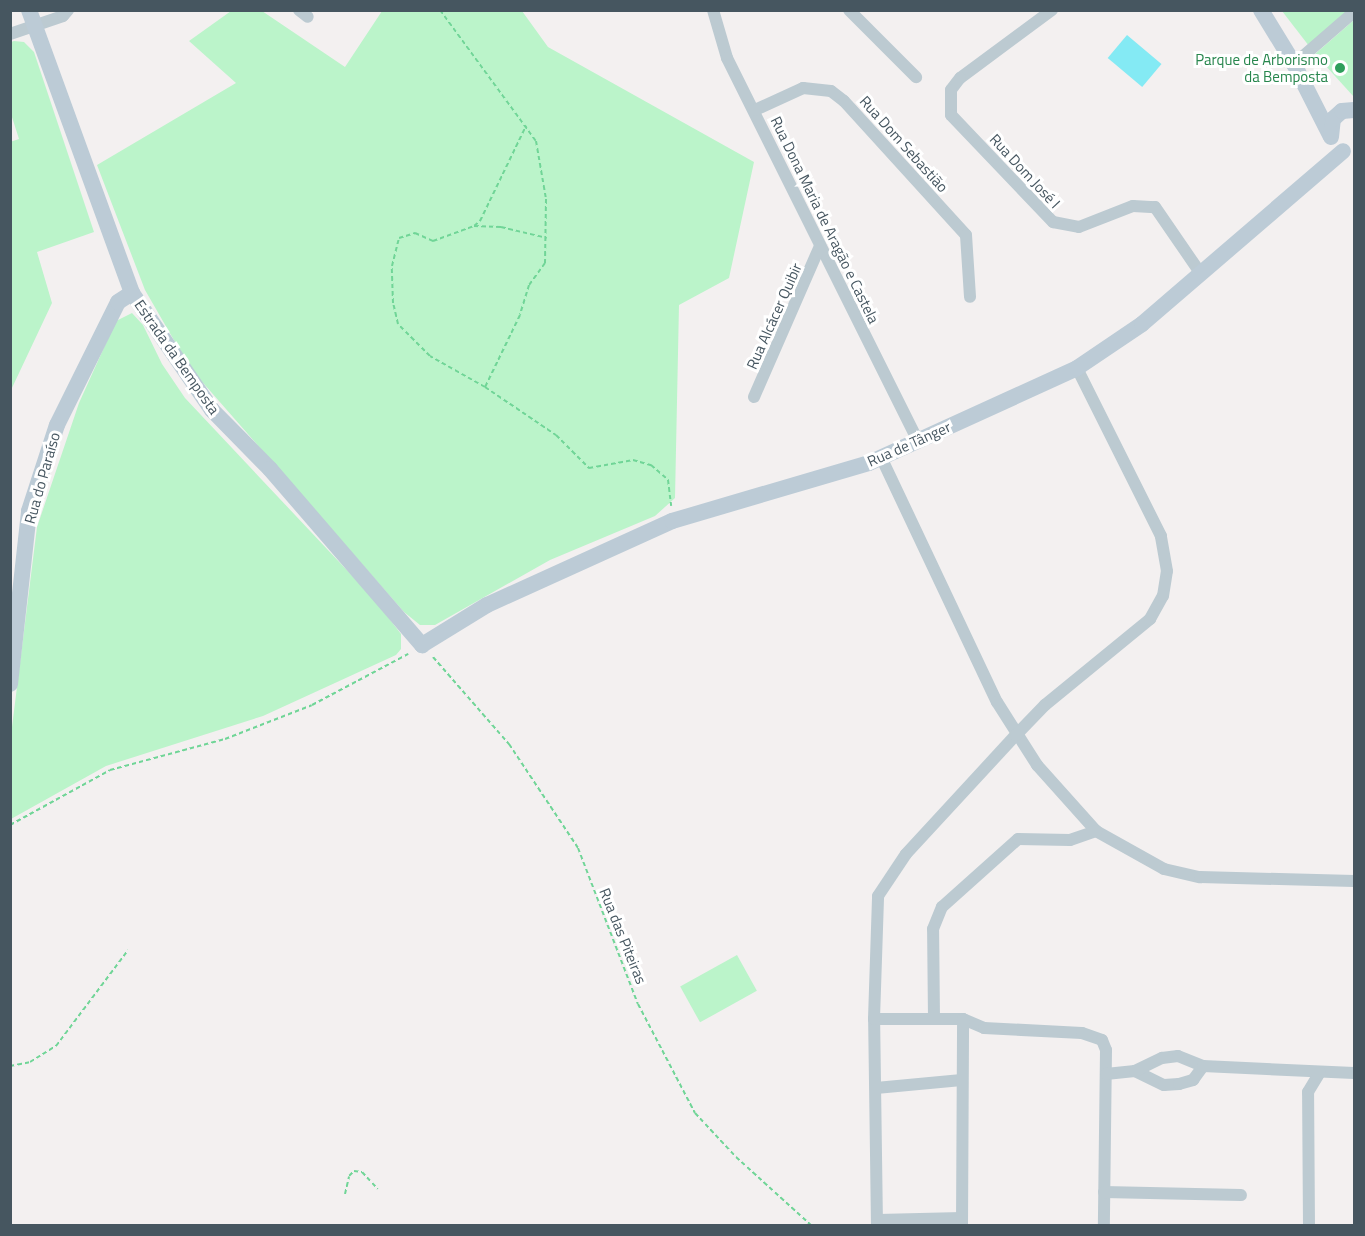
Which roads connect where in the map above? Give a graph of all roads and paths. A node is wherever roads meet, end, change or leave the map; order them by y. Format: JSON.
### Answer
{"nodes":[{"id":1,"x":68,"y":10,"type":"edge"},
{"id":2,"x":440,"y":10,"type":"edge"},
{"id":3,"x":713,"y":10,"type":"edge"},
{"id":4,"x":849,"y":10,"type":"edge"},
{"id":5,"x":1052,"y":10,"type":"edge"},
{"id":6,"x":1261,"y":10,"type":"edge"},
{"id":7,"x":1354,"y":12,"type":"edge"},
{"id":8,"x":31,"y":18,"type":"edge"},
{"id":9,"x":10,"y":34,"type":"edge"},
{"id":10,"x":1294,"y":64,"type":"junction"},
{"id":11,"x":916,"y":77,"type":"dead end"},
{"id":12,"x":1308,"y":89,"type":"junction"},
{"id":13,"x":755,"y":110,"type":"junction"},
{"id":14,"x":1351,"y":110,"type":"edge"},
{"id":15,"x":526,"y":124,"type":"junction"},
{"id":16,"x":1330,"y":135,"type":"junction"},
{"id":17,"x":1350,"y":153,"type":"edge"},
{"id":18,"x":474,"y":226,"type":"junction"},
{"id":19,"x":547,"y":238,"type":"junction"},
{"id":20,"x":820,"y":246,"type":"junction"},
{"id":21,"x":1201,"y":274,"type":"junction"},
{"id":22,"x":132,"y":293,"type":"junction"},
{"id":23,"x":970,"y":297,"type":"dead end"},
{"id":24,"x":1077,"y":368,"type":"junction"},
{"id":25,"x":485,"y":387,"type":"junction"},
{"id":26,"x":754,"y":397,"type":"dead end"},
{"id":27,"x":918,"y":441,"type":"junction"},
{"id":28,"x":881,"y":457,"type":"junction"},
{"id":29,"x":672,"y":521,"type":"junction"},
{"id":30,"x":422,"y":645,"type":"junction"},
{"id":31,"x":10,"y":684,"type":"edge"},
{"id":32,"x":1016,"y":735,"type":"junction"},
{"id":33,"x":10,"y":825,"type":"edge"},
{"id":34,"x":1096,"y":831,"type":"junction"},
{"id":35,"x":1354,"y":881,"type":"edge"},
{"id":36,"x":128,"y":950,"type":"dead end"},
{"id":37,"x":934,"y":1018,"type":"junction"},
{"id":38,"x":874,"y":1019,"type":"junction"},
{"id":39,"x":963,"y":1019,"type":"junction"},
{"id":40,"x":10,"y":1066,"type":"edge"},
{"id":41,"x":1203,"y":1066,"type":"junction"},
{"id":42,"x":1135,"y":1071,"type":"junction"},
{"id":43,"x":1320,"y":1072,"type":"junction"},
{"id":44,"x":1354,"y":1073,"type":"edge"},
{"id":45,"x":1106,"y":1074,"type":"junction"},
{"id":46,"x":962,"y":1080,"type":"junction"},
{"id":47,"x":876,"y":1088,"type":"junction"},
{"id":48,"x":378,"y":1189,"type":"dead end"},
{"id":49,"x":1104,"y":1192,"type":"junction"},
{"id":50,"x":345,"y":1194,"type":"dead end"},
{"id":51,"x":1241,"y":1195,"type":"dead end"},
{"id":52,"x":962,"y":1222,"type":"edge"},
{"id":53,"x":878,"y":1223,"type":"edge"},
{"id":54,"x":812,"y":1226,"type":"edge"},
{"id":55,"x":1104,"y":1226,"type":"edge"},
{"id":56,"x":1309,"y":1226,"type":"edge"}],
"edges":[{"from":1,"to":8,"type":"street"},
{"from":2,"to":15,"type":"path"},
{"from":3,"to":13,"type":"street","name":"Rua Dona Maria de Aragão e Castela"},
{"from":4,"to":11,"type":"street"},
{"from":5,"to":21,"type":"street","name":"Rua Dom José I"},
{"from":6,"to":10,"type":"street","name":"Rua de Tânger"},
{"from":7,"to":10,"type":"street"},
{"from":8,"to":9,"type":"street"},
{"from":8,"to":22,"type":"street","name":"Estrada da Bemposta"},
{"from":10,"to":12,"type":"street","name":"Rua de Tânger"},
{"from":12,"to":14,"type":"street"},
{"from":12,"to":16,"type":"street","name":"Rua de Tânger"},
{"from":13,"to":20,"type":"street","name":"Rua Dona Maria de Aragão e Castela"},
{"from":13,"to":23,"type":"street","name":"Rua Dom Sebastião"},
{"from":14,"to":16,"type":"street"},
{"from":15,"to":18,"type":"path"},
{"from":15,"to":19,"type":"path"},
{"from":16,"to":17,"type":"street","name":"Rua de Tânger"},
{"from":17,"to":21,"type":"street","name":"Rua de Tânger"},
{"from":18,"to":19,"type":"path"},
{"from":18,"to":25,"type":"path"},
{"from":19,"to":25,"type":"path"},
{"from":20,"to":26,"type":"street","name":"Rua Alcácer Quibir"},
{"from":20,"to":27,"type":"street","name":"Rua Dona Maria de Aragão e Castela"},
{"from":21,"to":24,"type":"street","name":"Rua de Tânger"},
{"from":22,"to":30,"type":"street","name":"Estrada da Bemposta"},
{"from":22,"to":31,"type":"street","name":"Rua do Paraíso"},
{"from":24,"to":27,"type":"street","name":"Rua de Tânger"},
{"from":24,"to":32,"type":"street"},
{"from":25,"to":29,"type":"path"},
{"from":27,"to":28,"type":"street","name":"Rua de Tânger"},
{"from":28,"to":29,"type":"street","name":"Rua de Tânger"},
{"from":28,"to":32,"type":"street"},
{"from":29,"to":30,"type":"street","name":"Rua de Tânger"},
{"from":30,"to":33,"type":"path"},
{"from":30,"to":54,"type":"path","name":"Rua das Piteiras"},
{"from":32,"to":34,"type":"street"},
{"from":32,"to":38,"type":"street"},
{"from":34,"to":35,"type":"street"},
{"from":34,"to":37,"type":"street"},
{"from":36,"to":40,"type":"path"},
{"from":37,"to":38,"type":"street"},
{"from":37,"to":39,"type":"street"},
{"from":38,"to":47,"type":"street"},
{"from":39,"to":45,"type":"street"},
{"from":39,"to":46,"type":"street"},
{"from":41,"to":42,"type":"street"},
{"from":41,"to":42,"type":"street"},
{"from":41,"to":43,"type":"street"},
{"from":42,"to":45,"type":"street"},
{"from":43,"to":44,"type":"street"},
{"from":43,"to":56,"type":"street"},
{"from":45,"to":49,"type":"street"},
{"from":46,"to":47,"type":"street"},
{"from":46,"to":52,"type":"street"},
{"from":47,"to":53,"type":"street"},
{"from":48,"to":50,"type":"path"},
{"from":49,"to":51,"type":"street"},
{"from":49,"to":55,"type":"street"},
{"from":52,"to":53,"type":"street"}]}
